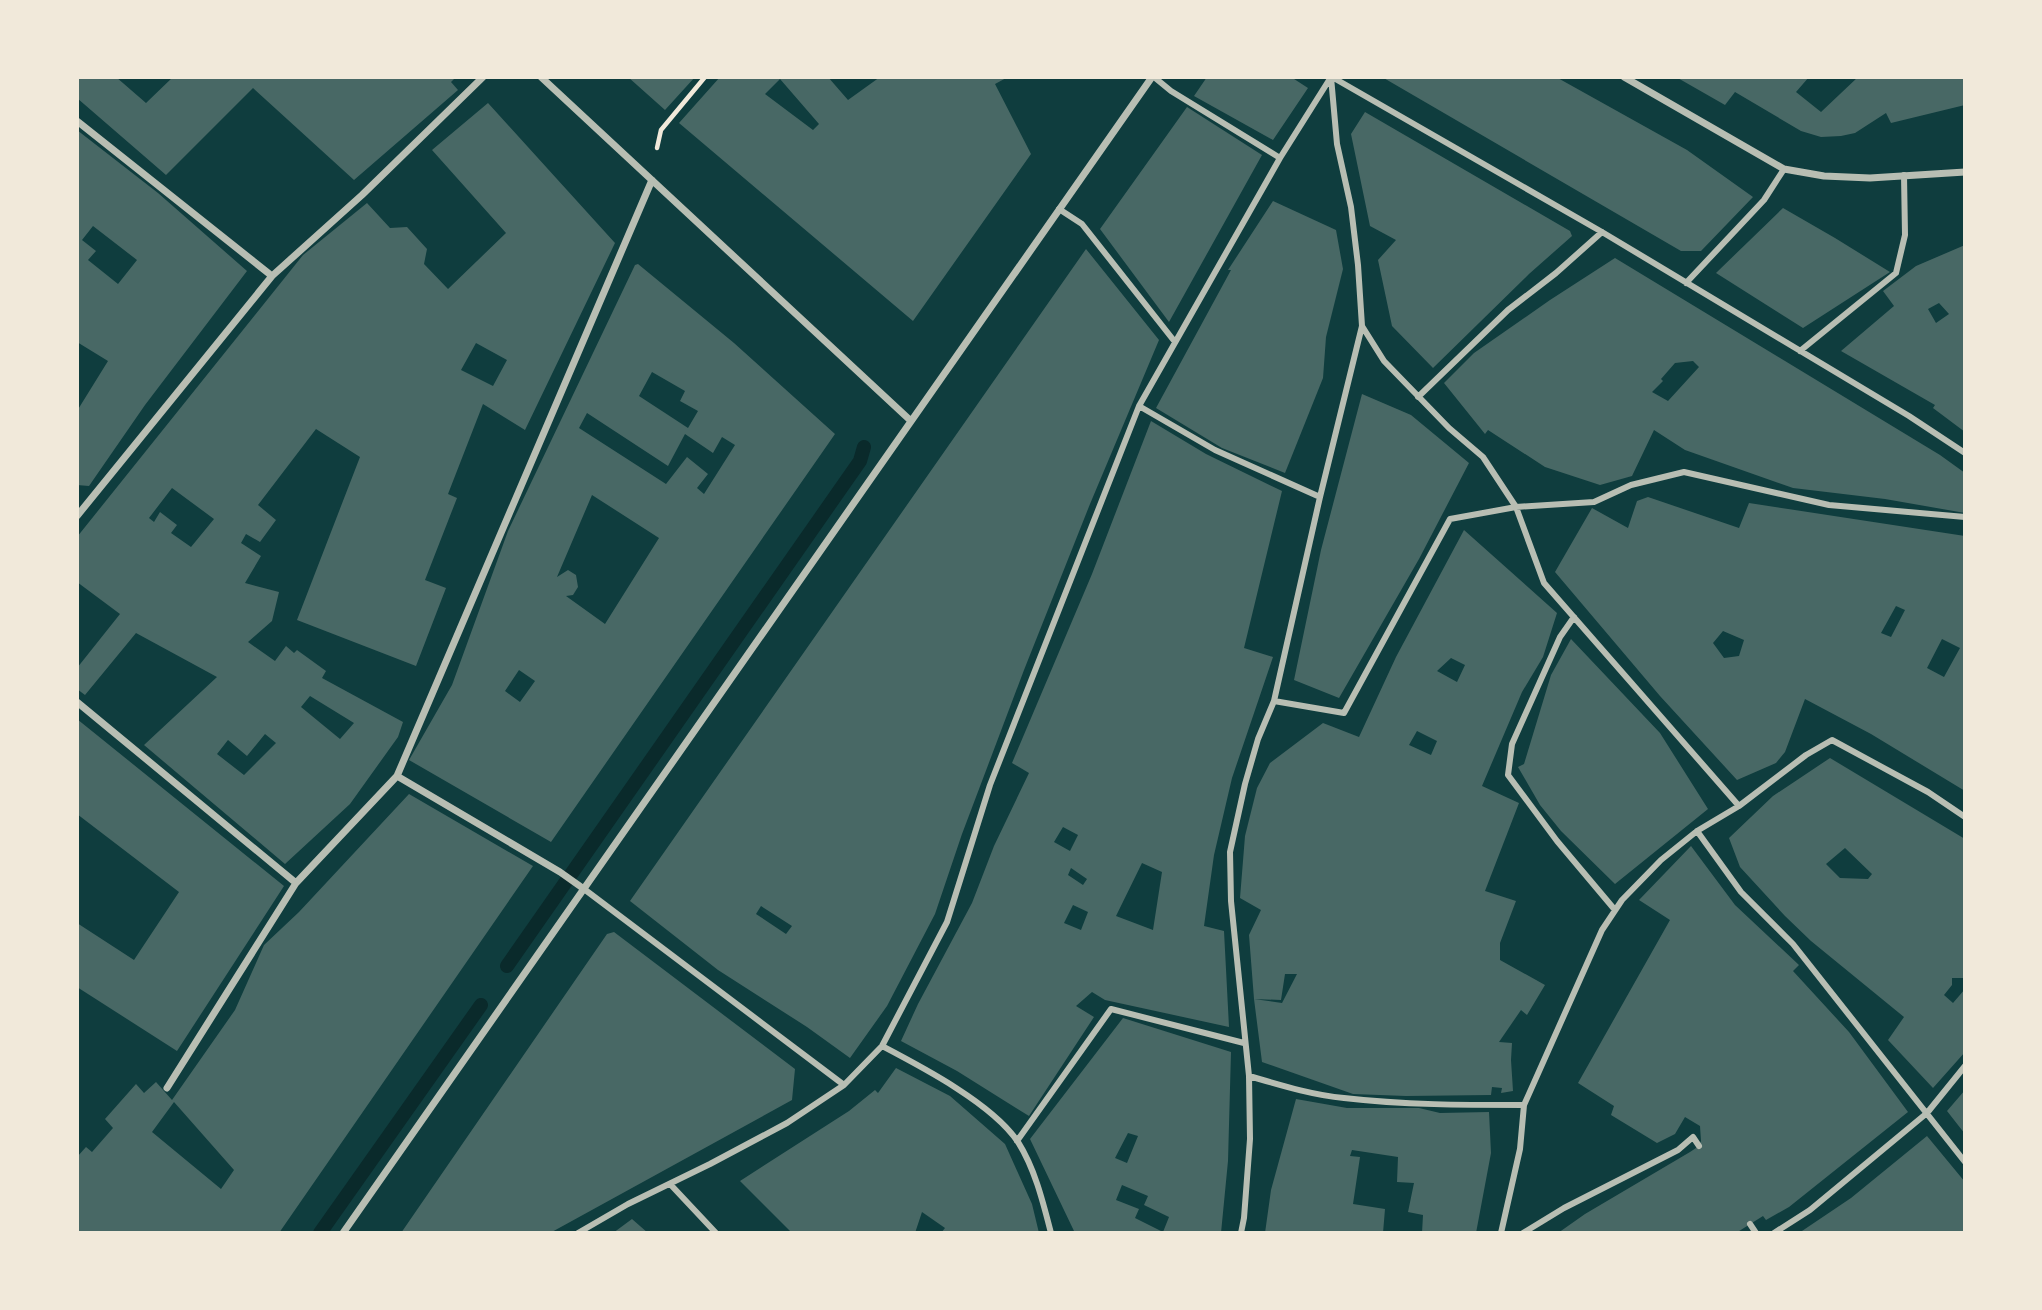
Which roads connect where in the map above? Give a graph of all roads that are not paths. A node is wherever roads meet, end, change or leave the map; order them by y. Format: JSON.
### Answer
{"nodes":[{"id":1,"x":483,"y":77,"type":"edge"},
{"id":2,"x":541,"y":77,"type":"edge"},
{"id":3,"x":1153,"y":77,"type":"edge"},
{"id":4,"x":1331,"y":77,"type":"edge"},
{"id":5,"x":1624,"y":77,"type":"edge"},
{"id":6,"x":77,"y":121,"type":"edge"},
{"id":7,"x":1280,"y":158,"type":"junction"},
{"id":8,"x":1784,"y":169,"type":"junction"},
{"id":9,"x":1965,"y":172,"type":"edge"},
{"id":10,"x":1904,"y":175,"type":"junction"},
{"id":11,"x":652,"y":180,"type":"junction"},
{"id":12,"x":1059,"y":209,"type":"junction"},
{"id":13,"x":1602,"y":232,"type":"junction"},
{"id":14,"x":272,"y":276,"type":"junction"},
{"id":15,"x":1686,"y":283,"type":"junction"},
{"id":16,"x":1362,"y":326,"type":"junction"},
{"id":17,"x":1175,"y":342,"type":"junction"},
{"id":18,"x":1800,"y":351,"type":"junction"},
{"id":19,"x":1418,"y":397,"type":"junction"},
{"id":20,"x":1139,"y":406,"type":"junction"},
{"id":21,"x":911,"y":421,"type":"junction"},
{"id":22,"x":1965,"y":453,"type":"edge"},
{"id":23,"x":1320,"y":497,"type":"junction"},
{"id":24,"x":1516,"y":507,"type":"junction"},
{"id":25,"x":78,"y":513,"type":"edge"},
{"id":26,"x":1965,"y":517,"type":"edge"},
{"id":27,"x":1574,"y":617,"type":"junction"},
{"id":28,"x":1273,"y":701,"type":"junction"},
{"id":29,"x":77,"y":702,"type":"edge"},
{"id":30,"x":397,"y":776,"type":"junction"},
{"id":31,"x":1739,"y":806,"type":"junction"},
{"id":32,"x":1965,"y":817,"type":"edge"},
{"id":33,"x":1697,"y":831,"type":"junction"},
{"id":34,"x":296,"y":883,"type":"junction"},
{"id":35,"x":584,"y":889,"type":"junction"},
{"id":36,"x":1615,"y":910,"type":"junction"},
{"id":37,"x":1244,"y":1043,"type":"junction"},
{"id":38,"x":882,"y":1046,"type":"junction"},
{"id":39,"x":1965,"y":1066,"type":"edge"},
{"id":40,"x":1249,"y":1076,"type":"junction"},
{"id":41,"x":844,"y":1085,"type":"junction"},
{"id":42,"x":167,"y":1088,"type":"dead end"},
{"id":43,"x":1524,"y":1105,"type":"junction"},
{"id":44,"x":1927,"y":1113,"type":"junction"},
{"id":45,"x":1017,"y":1142,"type":"junction"},
{"id":46,"x":1699,"y":1146,"type":"dead end"},
{"id":47,"x":1965,"y":1162,"type":"edge"},
{"id":48,"x":670,"y":1184,"type":"junction"},
{"id":49,"x":1750,"y":1224,"type":"dead end"},
{"id":50,"x":343,"y":1233,"type":"edge"},
{"id":51,"x":579,"y":1233,"type":"edge"},
{"id":52,"x":716,"y":1233,"type":"edge"},
{"id":53,"x":1051,"y":1233,"type":"edge"},
{"id":54,"x":1241,"y":1233,"type":"edge"},
{"id":55,"x":1501,"y":1233,"type":"edge"},
{"id":56,"x":1522,"y":1233,"type":"edge"},
{"id":57,"x":1756,"y":1233,"type":"edge"},
{"id":58,"x":1774,"y":1233,"type":"edge"}],
"edges":[{"from":1,"to":14,"type":"street"},
{"from":2,"to":11,"type":"street"},
{"from":3,"to":7,"type":"street"},
{"from":3,"to":12,"type":"street"},
{"from":4,"to":7,"type":"street"},
{"from":4,"to":13,"type":"street"},
{"from":4,"to":16,"type":"street"},
{"from":5,"to":8,"type":"street"},
{"from":6,"to":14,"type":"street"},
{"from":7,"to":17,"type":"street"},
{"from":8,"to":10,"type":"street"},
{"from":8,"to":15,"type":"street"},
{"from":9,"to":10,"type":"street"},
{"from":10,"to":18,"type":"street"},
{"from":11,"to":21,"type":"street"},
{"from":11,"to":30,"type":"street"},
{"from":12,"to":17,"type":"street"},
{"from":12,"to":21,"type":"street"},
{"from":13,"to":15,"type":"street"},
{"from":13,"to":19,"type":"street"},
{"from":14,"to":25,"type":"street"},
{"from":15,"to":18,"type":"street"},
{"from":16,"to":19,"type":"street"},
{"from":16,"to":23,"type":"street"},
{"from":17,"to":20,"type":"street"},
{"from":18,"to":22,"type":"street"},
{"from":19,"to":24,"type":"street"},
{"from":20,"to":23,"type":"street"},
{"from":20,"to":38,"type":"street"},
{"from":21,"to":35,"type":"street"},
{"from":23,"to":28,"type":"street"},
{"from":24,"to":26,"type":"street"},
{"from":24,"to":27,"type":"street"},
{"from":24,"to":28,"type":"street"},
{"from":27,"to":31,"type":"street"},
{"from":27,"to":36,"type":"street"},
{"from":28,"to":37,"type":"street"},
{"from":29,"to":34,"type":"street"},
{"from":30,"to":34,"type":"street"},
{"from":30,"to":35,"type":"street"},
{"from":31,"to":32,"type":"street"},
{"from":31,"to":33,"type":"street"},
{"from":33,"to":36,"type":"street"},
{"from":33,"to":44,"type":"street"},
{"from":34,"to":42,"type":"street"},
{"from":35,"to":41,"type":"street"},
{"from":35,"to":50,"type":"street"},
{"from":36,"to":43,"type":"street"},
{"from":37,"to":40,"type":"street"},
{"from":37,"to":45,"type":"street"},
{"from":38,"to":41,"type":"street"},
{"from":38,"to":45,"type":"street"},
{"from":39,"to":44,"type":"street"},
{"from":40,"to":43,"type":"street"},
{"from":40,"to":54,"type":"street"},
{"from":41,"to":48,"type":"street"},
{"from":43,"to":55,"type":"street"},
{"from":44,"to":47,"type":"street"},
{"from":44,"to":58,"type":"street"},
{"from":45,"to":53,"type":"street"},
{"from":46,"to":56,"type":"street"},
{"from":48,"to":51,"type":"street"},
{"from":48,"to":52,"type":"street"},
{"from":49,"to":57,"type":"street"}]}
